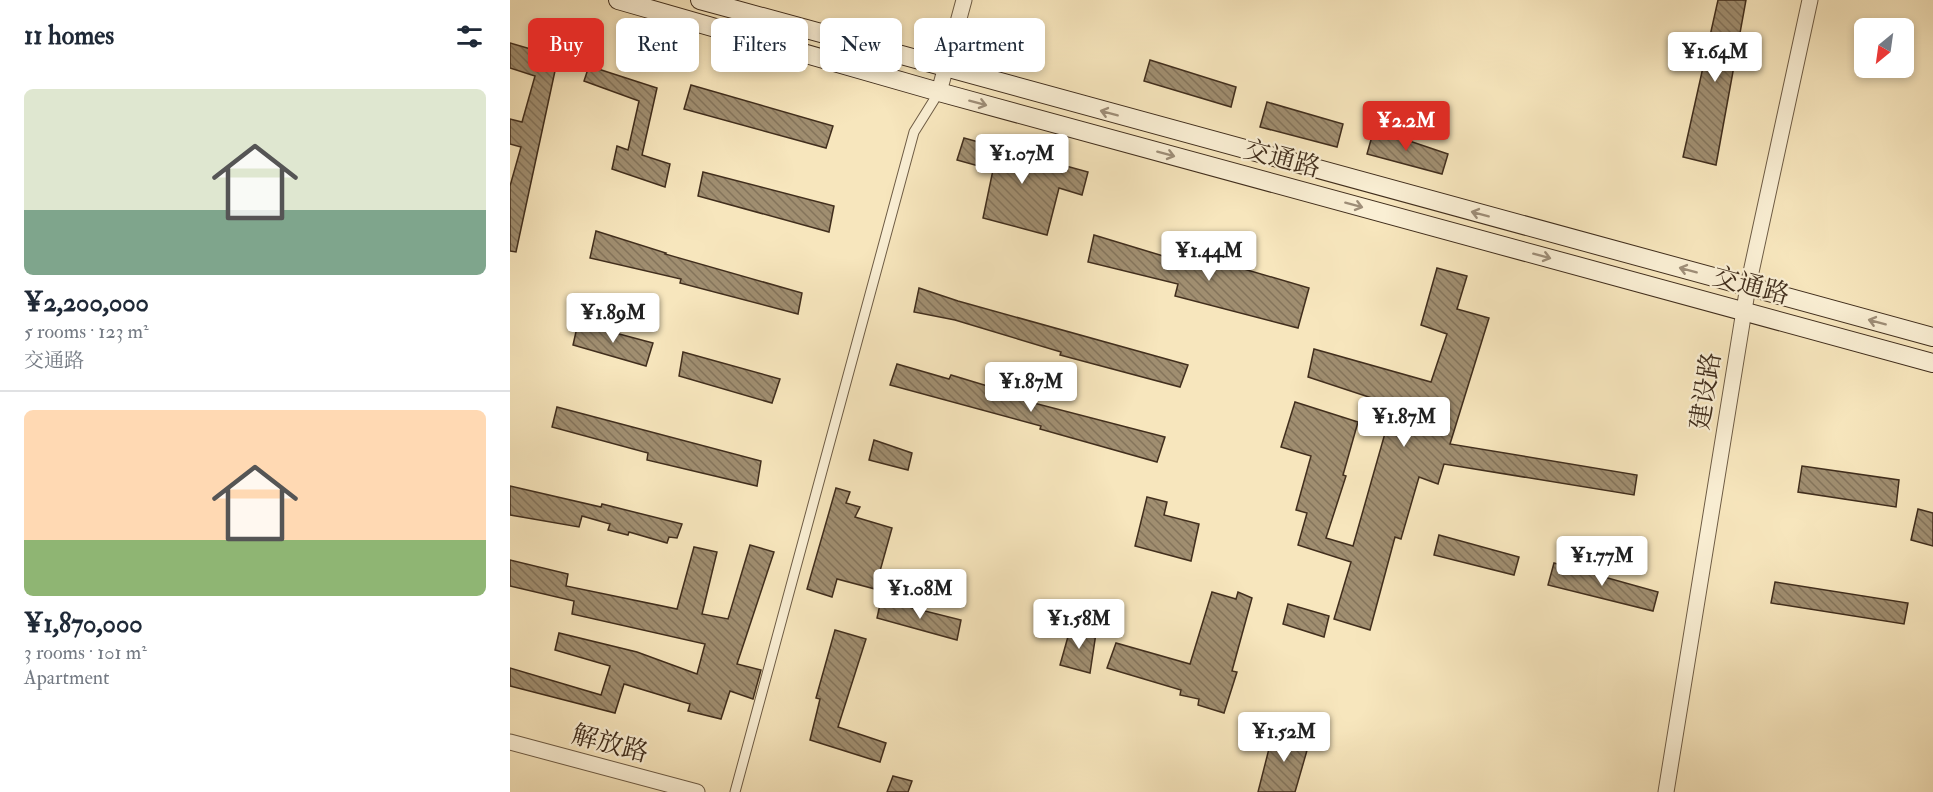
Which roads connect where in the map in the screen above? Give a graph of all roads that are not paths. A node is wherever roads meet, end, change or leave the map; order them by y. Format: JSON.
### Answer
{"nodes":[{"id":1,"x":618,"y":0,"type":"edge"},
{"id":2,"x":700,"y":0,"type":"edge"},
{"id":3,"x":964,"y":0,"type":"edge"},
{"id":4,"x":1810,"y":0,"type":"edge"},
{"id":5,"x":959,"y":18,"type":"edge"},
{"id":6,"x":914,"y":59,"type":"edge"},
{"id":7,"x":944,"y":72,"type":"edge"},
{"id":8,"x":960,"y":72,"type":"edge"},
{"id":9,"x":939,"y":92,"type":"junction"},
{"id":10,"x":1748,"y":286,"type":"junction"},
{"id":11,"x":1743,"y":310,"type":"junction"},
{"id":12,"x":1933,"y":337,"type":"edge"},
{"id":13,"x":1933,"y":363,"type":"edge"},
{"id":14,"x":510,"y":742,"type":"edge"},
{"id":15,"x":697,"y":792,"type":"edge"},
{"id":16,"x":735,"y":792,"type":"edge"},
{"id":17,"x":1666,"y":792,"type":"edge"}],
"edges":[{"from":1,"to":9,"type":"main road","name":"交通路"},
{"from":2,"to":6,"type":"main road"},
{"from":3,"to":5,"type":"street"},
{"from":4,"to":10,"type":"street","name":"建设路"},
{"from":7,"to":9,"type":"street"},
{"from":10,"to":8,"type":"main road","one_way":true},
{"from":9,"to":11,"type":"main road","name":"交通路","one_way":true},
{"from":9,"to":16,"type":"street"},
{"from":10,"to":11,"type":"street","name":"建设路"},
{"from":12,"to":10,"type":"main road","one_way":true},
{"from":11,"to":13,"type":"main road","name":"交通路"},
{"from":11,"to":17,"type":"street","name":"建设路"},
{"from":14,"to":15,"type":"street","name":"解放路"}]}
